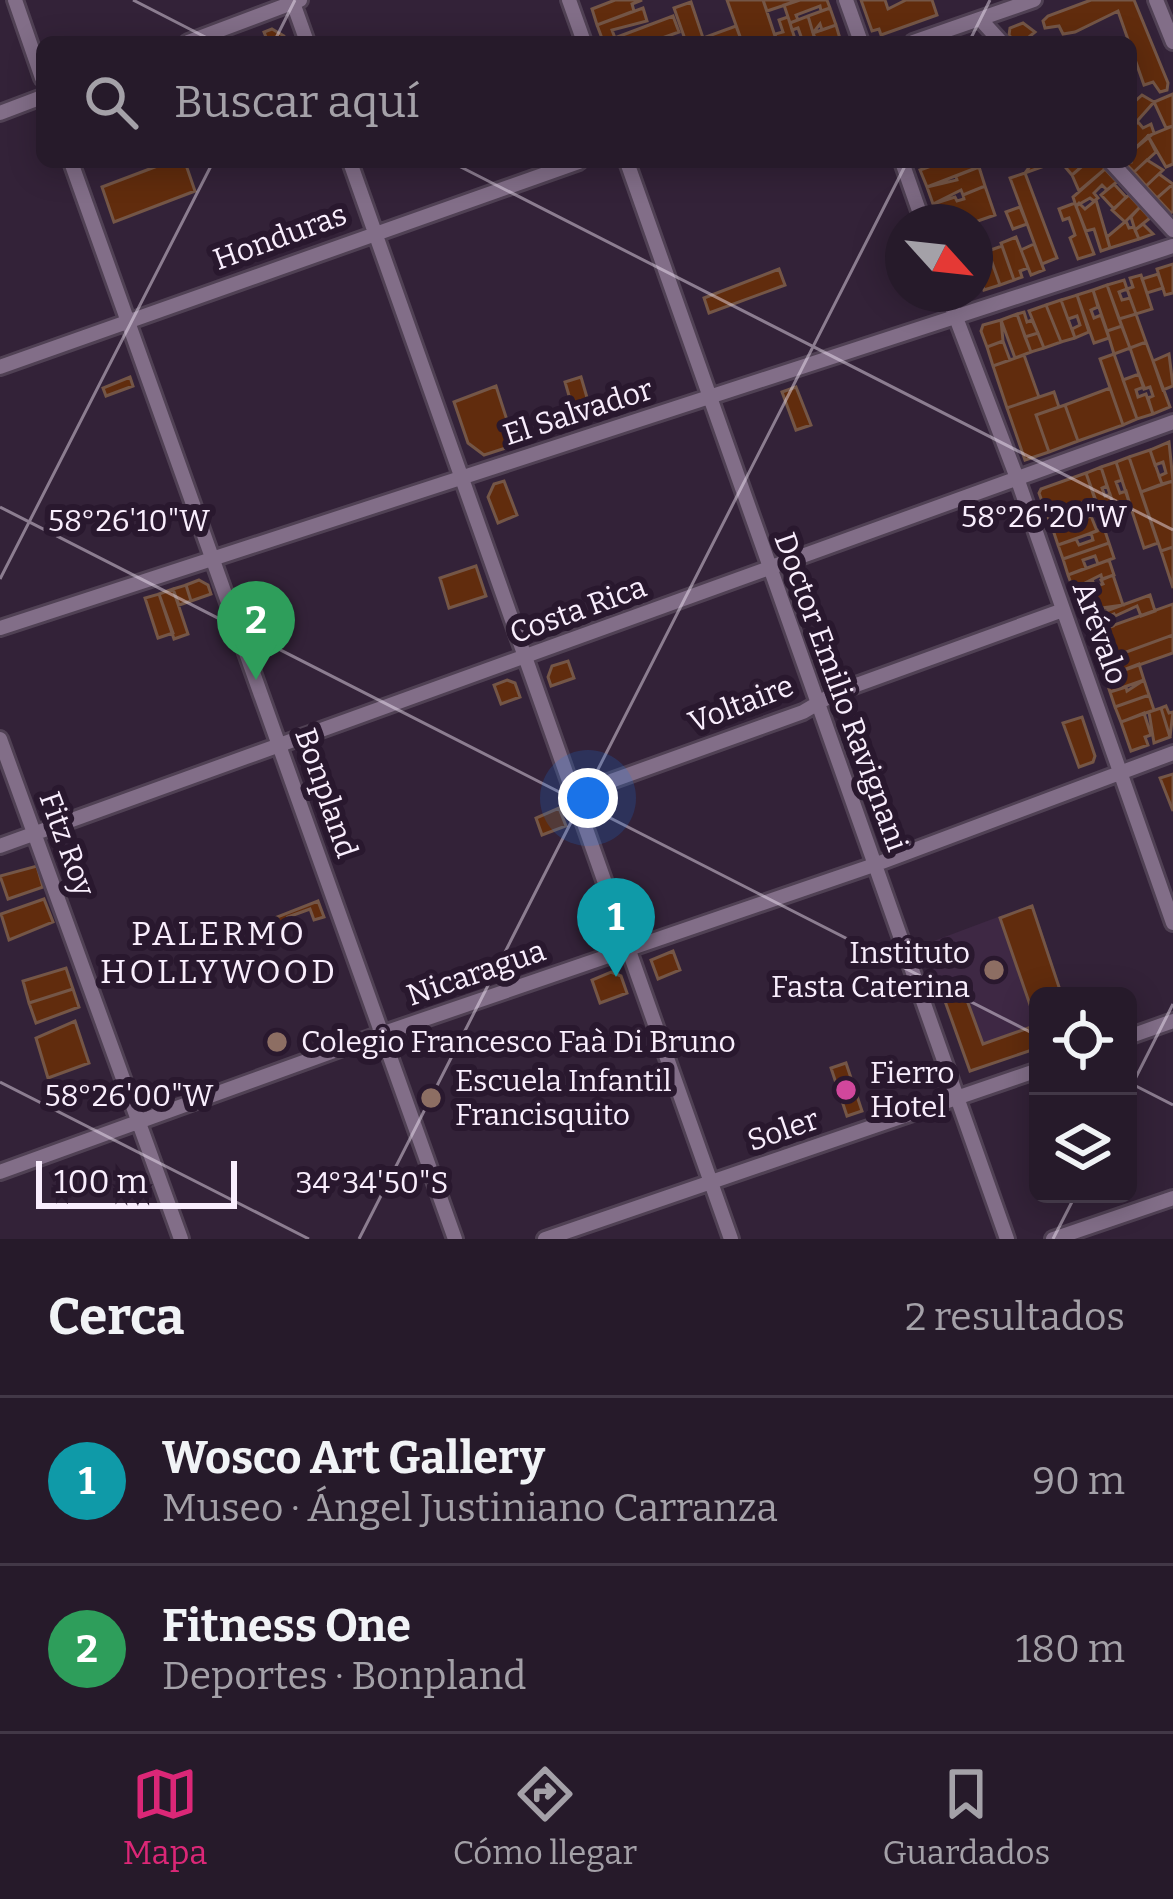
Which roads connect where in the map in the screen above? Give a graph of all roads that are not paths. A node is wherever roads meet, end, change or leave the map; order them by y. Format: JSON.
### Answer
{"nodes":[{"id":1,"x":15,"y":0,"type":"edge"},
{"id":2,"x":569,"y":0,"type":"edge"},
{"id":3,"x":846,"y":0,"type":"edge"},
{"id":4,"x":1034,"y":0,"type":"edge"},
{"id":5,"x":1156,"y":0,"type":"edge"},
{"id":6,"x":295,"y":1,"type":"edge"},
{"id":7,"x":980,"y":19,"type":"junction"},
{"id":8,"x":204,"y":36,"type":"edge"},
{"id":9,"x":305,"y":36,"type":"edge"},
{"id":10,"x":582,"y":36,"type":"edge"},
{"id":11,"x":859,"y":36,"type":"edge"},
{"id":12,"x":930,"y":36,"type":"edge"},
{"id":13,"x":996,"y":36,"type":"edge"},
{"id":14,"x":1173,"y":42,"type":"edge"},
{"id":15,"x":36,"y":61,"type":"edge"},
{"id":16,"x":36,"y":99,"type":"edge"},
{"id":17,"x":0,"y":113,"type":"edge"},
{"id":18,"x":73,"y":168,"type":"edge"},
{"id":19,"x":352,"y":168,"type":"edge"},
{"id":20,"x":562,"y":168,"type":"edge"},
{"id":21,"x":629,"y":168,"type":"edge"},
{"id":22,"x":904,"y":168,"type":"edge"},
{"id":23,"x":1116,"y":168,"type":"edge"},
{"id":24,"x":917,"y":204,"type":"edge"},
{"id":25,"x":1173,"y":230,"type":"edge"},
{"id":26,"x":375,"y":232,"type":"junction"},
{"id":27,"x":1173,"y":246,"type":"edge"},
{"id":28,"x":953,"y":312,"type":"edge"},
{"id":29,"x":955,"y":317,"type":"junction"},
{"id":30,"x":127,"y":320,"type":"junction"},
{"id":31,"x":0,"y":367,"type":"edge"},
{"id":32,"x":710,"y":398,"type":"junction"},
{"id":33,"x":1173,"y":422,"type":"edge"},
{"id":34,"x":461,"y":478,"type":"junction"},
{"id":35,"x":1017,"y":478,"type":"junction"},
{"id":36,"x":214,"y":560,"type":"junction"},
{"id":37,"x":769,"y":571,"type":"junction"},
{"id":38,"x":1063,"y":610,"type":"junction"},
{"id":39,"x":0,"y":628,"type":"edge"},
{"id":40,"x":526,"y":657,"type":"junction"},
{"id":41,"x":819,"y":702,"type":"junction"},
{"id":42,"x":0,"y":739,"type":"edge"},
{"id":43,"x":281,"y":745,"type":"junction"},
{"id":44,"x":1173,"y":753,"type":"edge"},
{"id":45,"x":1121,"y":772,"type":"junction"},
{"id":46,"x":572,"y":795,"type":"junction"},
{"id":47,"x":34,"y":833,"type":"junction"},
{"id":48,"x":0,"y":846,"type":"edge"},
{"id":49,"x":874,"y":865,"type":"junction"},
{"id":50,"x":1173,"y":923,"type":"edge"},
{"id":51,"x":629,"y":948,"type":"junction"},
{"id":52,"x":1173,"y":1021,"type":"edge"},
{"id":53,"x":381,"y":1034,"type":"junction"},
{"id":54,"x":1137,"y":1034,"type":"edge"},
{"id":55,"x":1029,"y":1073,"type":"edge"},
{"id":56,"x":959,"y":1098,"type":"junction"},
{"id":57,"x":138,"y":1121,"type":"junction"},
{"id":58,"x":0,"y":1172,"type":"edge"},
{"id":59,"x":711,"y":1183,"type":"junction"},
{"id":60,"x":1173,"y":1198,"type":"edge"},
{"id":61,"x":181,"y":1239,"type":"edge"},
{"id":62,"x":455,"y":1239,"type":"edge"},
{"id":63,"x":545,"y":1239,"type":"edge"},
{"id":64,"x":731,"y":1239,"type":"edge"},
{"id":65,"x":1007,"y":1239,"type":"edge"},
{"id":66,"x":1053,"y":1239,"type":"edge"}],
"edges":[{"from":1,"to":15,"type":"street"},
{"from":2,"to":10,"type":"street"},
{"from":3,"to":11,"type":"street"},
{"from":4,"to":7,"type":"street"},
{"from":5,"to":14,"type":"street"},
{"from":6,"to":8,"type":"street"},
{"from":6,"to":9,"type":"street"},
{"from":7,"to":12,"type":"street"},
{"from":7,"to":13,"type":"street"},
{"from":16,"to":17,"type":"street"},
{"from":18,"to":30,"type":"street","name":"Bonpland"},
{"from":19,"to":26,"type":"street"},
{"from":20,"to":26,"type":"street","name":"Honduras"},
{"from":21,"to":32,"type":"street","name":"Doctor Emilio Ravignani"},
{"from":22,"to":24,"type":"street"},
{"from":23,"to":25,"type":"street"},
{"from":26,"to":30,"type":"street","name":"Honduras"},
{"from":26,"to":34,"type":"street"},
{"from":27,"to":29,"type":"street","name":"El Salvador"},
{"from":28,"to":29,"type":"street","name":"Arévalo"},
{"from":29,"to":32,"type":"street","name":"El Salvador"},
{"from":29,"to":35,"type":"street","name":"Arévalo"},
{"from":30,"to":31,"type":"street","name":"Honduras"},
{"from":30,"to":36,"type":"street","name":"Bonpland"},
{"from":32,"to":34,"type":"street","name":"El Salvador"},
{"from":32,"to":37,"type":"street","name":"Doctor Emilio Ravignani"},
{"from":33,"to":35,"type":"street","name":"Costa Rica"},
{"from":34,"to":36,"type":"street","name":"El Salvador"},
{"from":34,"to":40,"type":"street"},
{"from":35,"to":37,"type":"street","name":"Costa Rica"},
{"from":35,"to":38,"type":"street","name":"Arévalo"},
{"from":36,"to":39,"type":"street","name":"El Salvador"},
{"from":36,"to":43,"type":"street","name":"Bonpland"},
{"from":37,"to":40,"type":"street","name":"Costa Rica"},
{"from":37,"to":41,"type":"street","name":"Doctor Emilio Ravignani"},
{"from":38,"to":41,"type":"street","name":"Voltaire"},
{"from":38,"to":45,"type":"street","name":"Arévalo"},
{"from":40,"to":43,"type":"street","name":"Costa Rica"},
{"from":40,"to":46,"type":"street"},
{"from":41,"to":46,"type":"street","name":"Voltaire"},
{"from":41,"to":49,"type":"street","name":"Doctor Emilio Ravignani"},
{"from":42,"to":47,"type":"street","name":"Fitz Roy"},
{"from":43,"to":47,"type":"street","name":"Costa Rica"},
{"from":43,"to":53,"type":"street","name":"Bonpland"},
{"from":44,"to":45,"type":"street","name":"Nicaragua"},
{"from":45,"to":49,"type":"street","name":"Nicaragua"},
{"from":45,"to":50,"type":"street","name":"Arévalo"},
{"from":46,"to":51,"type":"street"},
{"from":47,"to":48,"type":"street","name":"Costa Rica"},
{"from":47,"to":57,"type":"street","name":"Fitz Roy"},
{"from":49,"to":51,"type":"street","name":"Nicaragua"},
{"from":49,"to":56,"type":"street","name":"Doctor Emilio Ravignani"},
{"from":51,"to":53,"type":"street","name":"Nicaragua"},
{"from":51,"to":59,"type":"street"},
{"from":52,"to":54,"type":"street"},
{"from":53,"to":57,"type":"street","name":"Nicaragua"},
{"from":53,"to":62,"type":"street","name":"Bonpland"},
{"from":55,"to":56,"type":"street","name":"Soler"},
{"from":56,"to":59,"type":"street","name":"Soler"},
{"from":56,"to":65,"type":"street","name":"Doctor Emilio Ravignani"},
{"from":57,"to":58,"type":"street","name":"Nicaragua"},
{"from":57,"to":61,"type":"street","name":"Fitz Roy"},
{"from":59,"to":63,"type":"street","name":"Soler"},
{"from":59,"to":64,"type":"street"},
{"from":60,"to":66,"type":"street"}]}
